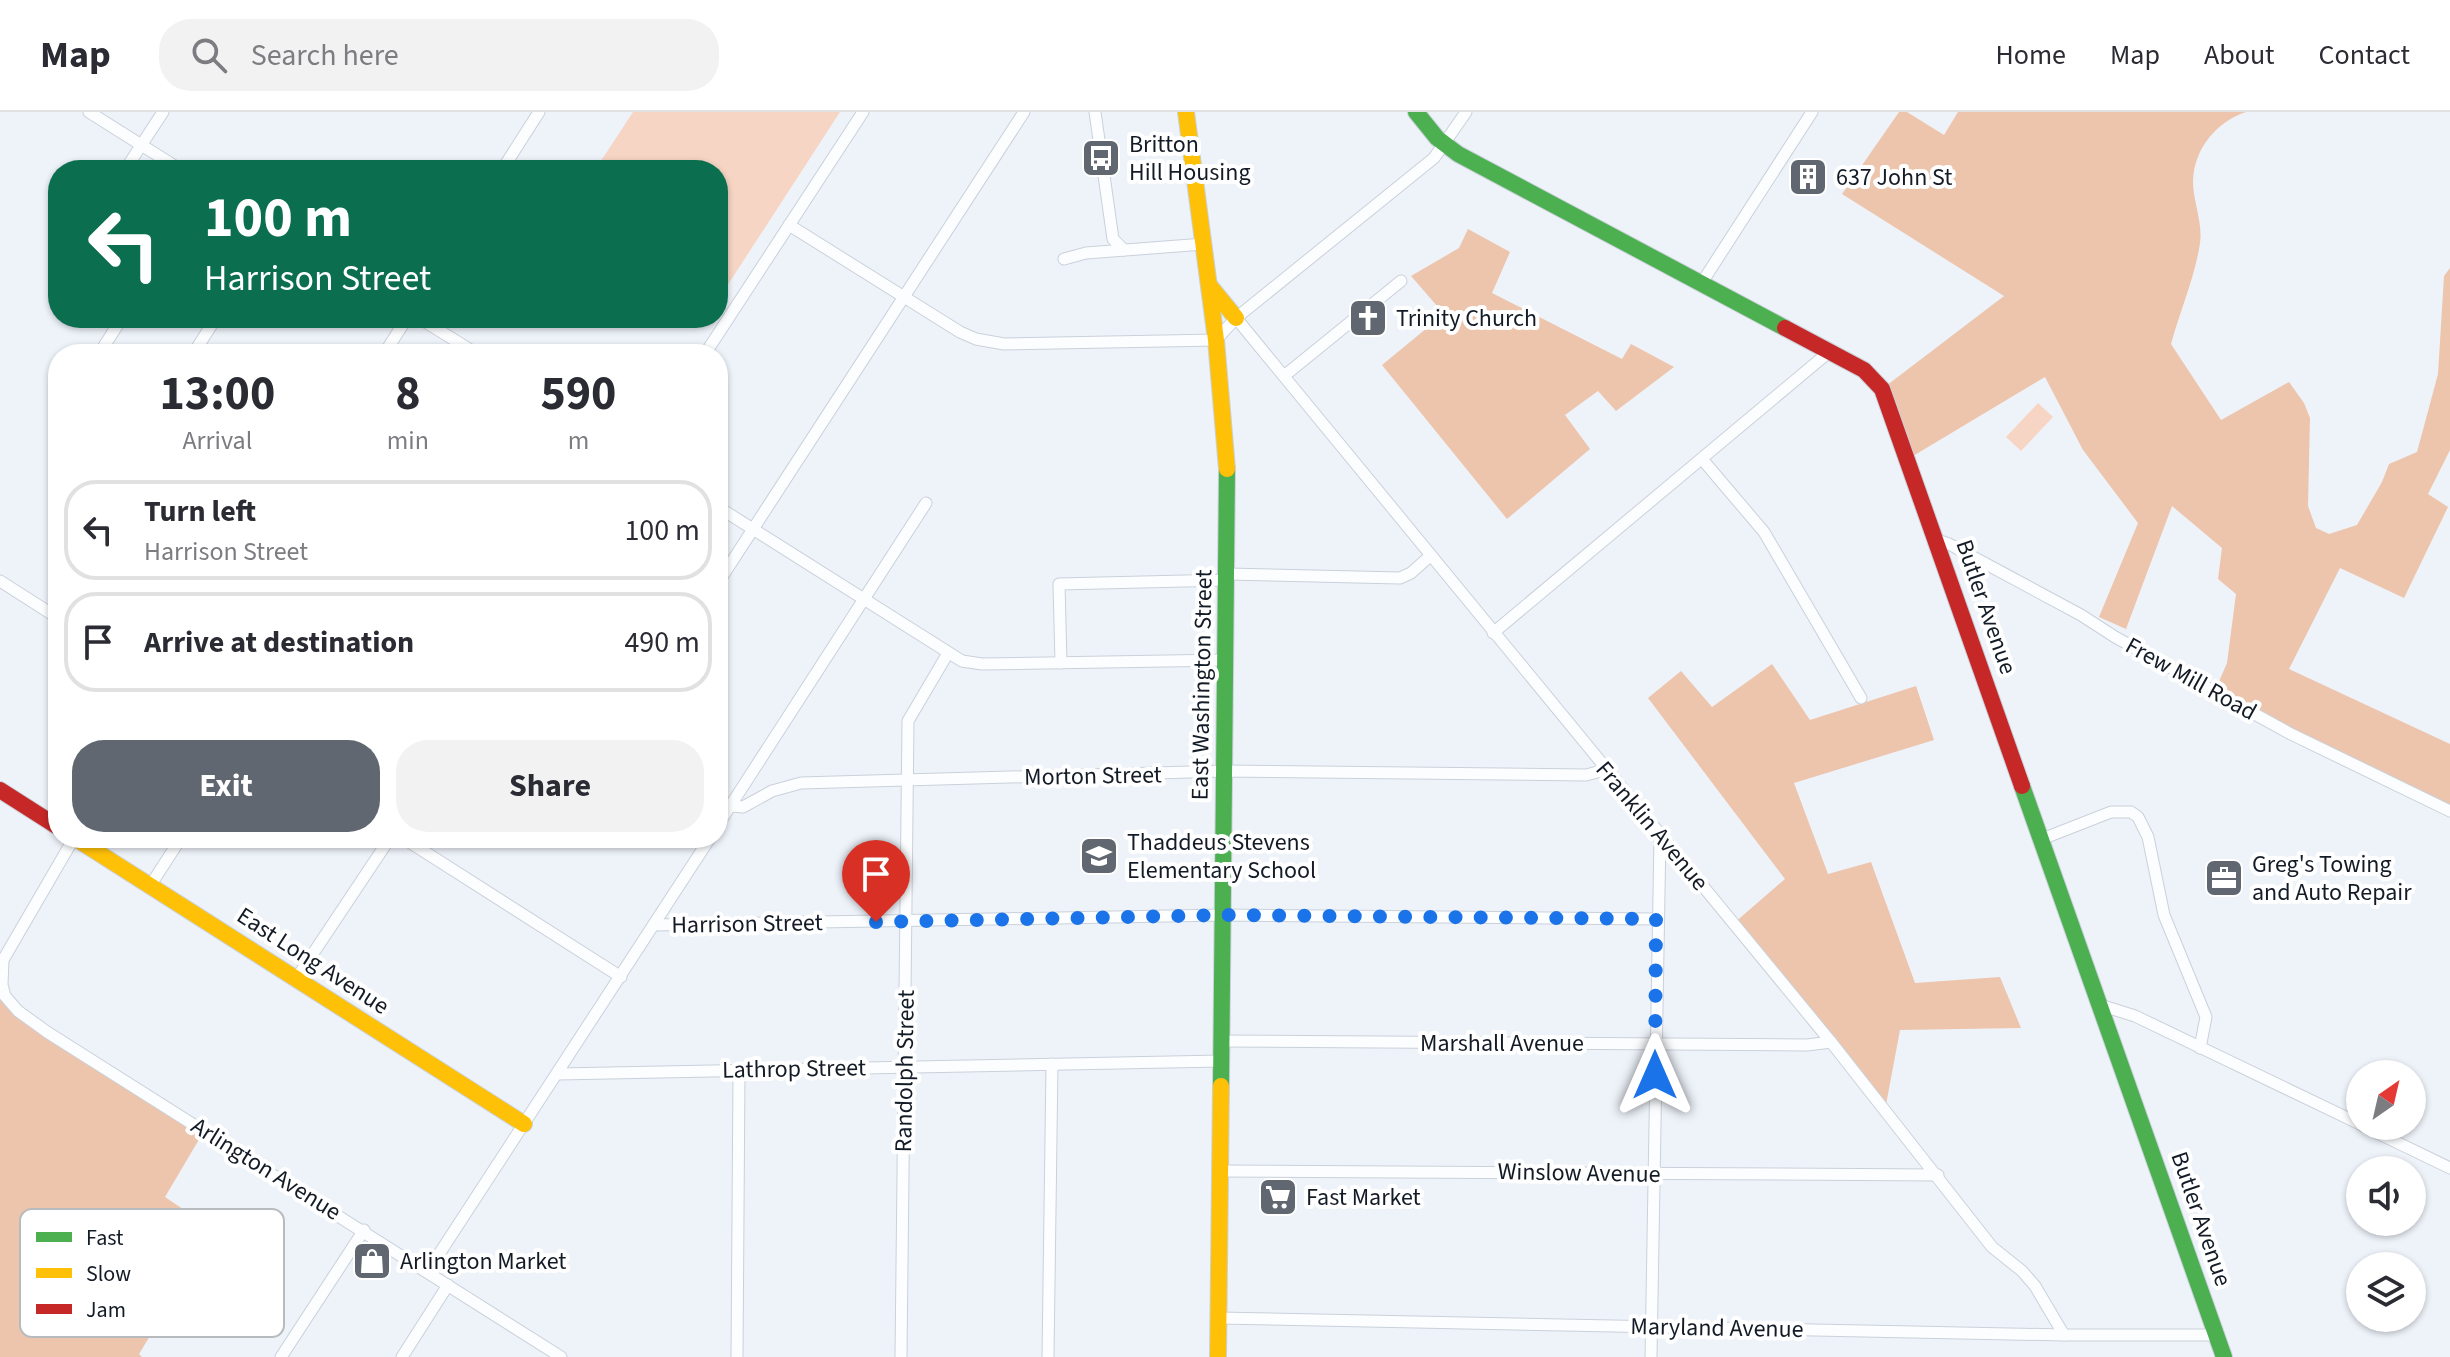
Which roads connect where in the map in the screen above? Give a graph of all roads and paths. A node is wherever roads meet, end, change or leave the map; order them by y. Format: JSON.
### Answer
{"nodes":[{"id":1,"x":89,"y":112,"type":"edge"},
{"id":2,"x":163,"y":112,"type":"edge"},
{"id":3,"x":539,"y":112,"type":"edge"},
{"id":4,"x":863,"y":112,"type":"edge"},
{"id":5,"x":1024,"y":112,"type":"edge"},
{"id":6,"x":1095,"y":112,"type":"edge"},
{"id":7,"x":1186,"y":112,"type":"edge"},
{"id":8,"x":1416,"y":112,"type":"edge"},
{"id":9,"x":1466,"y":112,"type":"edge"},
{"id":10,"x":1812,"y":112,"type":"edge"},
{"id":11,"x":142,"y":145,"type":"junction"},
{"id":12,"x":1445,"y":145,"type":"junction"},
{"id":13,"x":132,"y":160,"type":"edge"},
{"id":14,"x":165,"y":160,"type":"edge"},
{"id":15,"x":508,"y":160,"type":"edge"},
{"id":16,"x":789,"y":225,"type":"junction"},
{"id":17,"x":1204,"y":244,"type":"junction"},
{"id":18,"x":1124,"y":250,"type":"junction"},
{"id":19,"x":1064,"y":259,"type":"dead end"},
{"id":20,"x":1401,"y":281,"type":"dead end"},
{"id":21,"x":1701,"y":284,"type":"junction"},
{"id":22,"x":1209,"y":285,"type":"junction"},
{"id":23,"x":903,"y":297,"type":"junction"},
{"id":24,"x":1236,"y":318,"type":"junction"},
{"id":25,"x":728,"y":319,"type":"edge"},
{"id":26,"x":435,"y":328,"type":"edge"},
{"id":27,"x":1216,"y":340,"type":"junction"},
{"id":28,"x":461,"y":344,"type":"edge"},
{"id":29,"x":1829,"y":352,"type":"junction"},
{"id":30,"x":1284,"y":376,"type":"junction"},
{"id":31,"x":1702,"y":459,"type":"junction"},
{"id":32,"x":926,"y":503,"type":"dead end"},
{"id":33,"x":728,"y":513,"type":"edge"},
{"id":34,"x":753,"y":529,"type":"junction"},
{"id":35,"x":1937,"y":540,"type":"junction"},
{"id":36,"x":1430,"y":556,"type":"junction"},
{"id":37,"x":728,"y":568,"type":"edge"},
{"id":38,"x":1227,"y":577,"type":"junction"},
{"id":39,"x":0,"y":581,"type":"edge"},
{"id":40,"x":863,"y":600,"type":"junction"},
{"id":41,"x":48,"y":612,"type":"edge"},
{"id":42,"x":1493,"y":633,"type":"junction"},
{"id":43,"x":948,"y":653,"type":"junction"},
{"id":44,"x":1226,"y":660,"type":"junction"},
{"id":45,"x":1061,"y":663,"type":"junction"},
{"id":46,"x":1861,"y":698,"type":"dead end"},
{"id":47,"x":1605,"y":770,"type":"junction"},
{"id":48,"x":1225,"y":771,"type":"junction"},
{"id":49,"x":908,"y":779,"type":"junction"},
{"id":50,"x":0,"y":790,"type":"edge"},
{"id":51,"x":730,"y":806,"type":"junction"},
{"id":52,"x":728,"y":809,"type":"edge"},
{"id":53,"x":2450,"y":811,"type":"edge"},
{"id":54,"x":48,"y":821,"type":"edge"},
{"id":55,"x":1660,"y":835,"type":"junction"},
{"id":56,"x":2042,"y":839,"type":"junction"},
{"id":57,"x":68,"y":848,"type":"edge"},
{"id":58,"x":90,"y":848,"type":"edge"},
{"id":59,"x":175,"y":848,"type":"edge"},
{"id":60,"x":383,"y":848,"type":"edge"},
{"id":61,"x":419,"y":848,"type":"edge"},
{"id":62,"x":704,"y":848,"type":"edge"},
{"id":63,"x":150,"y":886,"type":"junction"},
{"id":64,"x":1223,"y":915,"type":"junction"},
{"id":65,"x":1656,"y":919,"type":"junction"},
{"id":66,"x":907,"y":922,"type":"junction"},
{"id":67,"x":654,"y":925,"type":"junction"},
{"id":68,"x":621,"y":977,"type":"junction"},
{"id":69,"x":296,"y":979,"type":"junction"},
{"id":70,"x":2100,"y":1005,"type":"junction"},
{"id":71,"x":1221,"y":1041,"type":"junction"},
{"id":72,"x":1831,"y":1042,"type":"junction"},
{"id":73,"x":1655,"y":1044,"type":"junction"},
{"id":74,"x":2200,"y":1048,"type":"junction"},
{"id":75,"x":1221,"y":1061,"type":"junction"},
{"id":76,"x":1052,"y":1064,"type":"junction"},
{"id":77,"x":906,"y":1066,"type":"junction"},
{"id":78,"x":739,"y":1071,"type":"junction"},
{"id":79,"x":558,"y":1074,"type":"junction"},
{"id":80,"x":2346,"y":1117,"type":"edge"},
{"id":81,"x":524,"y":1124,"type":"junction"},
{"id":82,"x":2393,"y":1140,"type":"edge"},
{"id":83,"x":2450,"y":1168,"type":"edge"},
{"id":84,"x":1220,"y":1171,"type":"junction"},
{"id":85,"x":1654,"y":1173,"type":"junction"},
{"id":86,"x":1938,"y":1175,"type":"junction"},
{"id":87,"x":364,"y":1230,"type":"junction"},
{"id":88,"x":428,"y":1271,"type":"junction"},
{"id":89,"x":448,"y":1285,"type":"junction"},
{"id":90,"x":1218,"y":1318,"type":"junction"},
{"id":91,"x":1651,"y":1326,"type":"junction"},
{"id":92,"x":2064,"y":1335,"type":"junction"},
{"id":93,"x":2216,"y":1335,"type":"junction"},
{"id":94,"x":281,"y":1357,"type":"edge"},
{"id":95,"x":402,"y":1357,"type":"edge"},
{"id":96,"x":561,"y":1357,"type":"edge"},
{"id":97,"x":737,"y":1357,"type":"edge"},
{"id":98,"x":901,"y":1357,"type":"edge"},
{"id":99,"x":1048,"y":1357,"type":"edge"},
{"id":100,"x":1218,"y":1357,"type":"edge"},
{"id":101,"x":1651,"y":1357,"type":"edge"},
{"id":102,"x":2224,"y":1357,"type":"edge"}],
"edges":[{"from":1,"to":11,"type":"street"},
{"from":2,"to":11,"type":"street"},
{"from":3,"to":15,"type":"street"},
{"from":4,"to":16,"type":"street"},
{"from":5,"to":23,"type":"street"},
{"from":6,"to":18,"type":"street"},
{"from":7,"to":17,"type":"main road","name":"East Washington Street"},
{"from":8,"to":12,"type":"main road","name":"Butler Avenue"},
{"from":9,"to":12,"type":"street"},
{"from":10,"to":21,"type":"street"},
{"from":11,"to":13,"type":"street"},
{"from":11,"to":14,"type":"street"},
{"from":12,"to":21,"type":"main road","name":"Butler Avenue"},
{"from":12,"to":24,"type":"street"},
{"from":16,"to":23,"type":"street"},
{"from":16,"to":25,"type":"street"},
{"from":17,"to":18,"type":"street"},
{"from":17,"to":22,"type":"main road","name":"East Washington Street"},
{"from":18,"to":19,"type":"street"},
{"from":20,"to":30,"type":"street"},
{"from":21,"to":29,"type":"main road","name":"Butler Avenue"},
{"from":22,"to":24,"type":"main road"},
{"from":22,"to":27,"type":"main road","name":"East Washington Street"},
{"from":23,"to":27,"type":"street"},
{"from":23,"to":34,"type":"street"},
{"from":24,"to":27,"type":"street"},
{"from":24,"to":30,"type":"street","name":"Franklin Avenue"},
{"from":26,"to":28,"type":"street"},
{"from":27,"to":38,"type":"main road","name":"East Washington Street"},
{"from":29,"to":31,"type":"street"},
{"from":29,"to":35,"type":"main road","name":"Butler Avenue"},
{"from":30,"to":36,"type":"street","name":"Franklin Avenue"},
{"from":31,"to":42,"type":"street"},
{"from":31,"to":46,"type":"street"},
{"from":32,"to":40,"type":"street"},
{"from":33,"to":34,"type":"street"},
{"from":34,"to":37,"type":"street"},
{"from":34,"to":40,"type":"street"},
{"from":35,"to":53,"type":"street","name":"Frew Mill Road"},
{"from":35,"to":56,"type":"main road","name":"Butler Avenue"},
{"from":36,"to":38,"type":"street"},
{"from":36,"to":42,"type":"street","name":"Franklin Avenue"},
{"from":38,"to":44,"type":"main road","name":"East Washington Street"},
{"from":38,"to":45,"type":"street"},
{"from":39,"to":41,"type":"street"},
{"from":40,"to":43,"type":"street"},
{"from":40,"to":51,"type":"street"},
{"from":42,"to":47,"type":"street","name":"Franklin Avenue"},
{"from":43,"to":45,"type":"street"},
{"from":43,"to":49,"type":"street","name":"Randolph Street"},
{"from":44,"to":45,"type":"street"},
{"from":44,"to":48,"type":"main road","name":"East Washington Street"},
{"from":47,"to":48,"type":"street","name":"Morton Street"},
{"from":47,"to":55,"type":"street","name":"Franklin Avenue"},
{"from":48,"to":49,"type":"street","name":"Morton Street"},
{"from":48,"to":64,"type":"main road","name":"East Washington Street"},
{"from":49,"to":51,"type":"street","name":"Morton Street"},
{"from":49,"to":66,"type":"street","name":"Randolph Street"},
{"from":50,"to":54,"type":"main road"},
{"from":51,"to":52,"type":"street"},
{"from":55,"to":65,"type":"street"},
{"from":55,"to":72,"type":"street","name":"Franklin Avenue"},
{"from":56,"to":70,"type":"main road","name":"Butler Avenue"},
{"from":56,"to":74,"type":"street"},
{"from":57,"to":87,"type":"street","name":"Arlington Avenue"},
{"from":58,"to":63,"type":"main road","name":"East Long Avenue"},
{"from":59,"to":63,"type":"street"},
{"from":60,"to":69,"type":"street"},
{"from":61,"to":68,"type":"street"},
{"from":62,"to":67,"type":"street"},
{"from":63,"to":69,"type":"main road","name":"East Long Avenue"},
{"from":64,"to":65,"type":"street","name":"Harrison Street"},
{"from":64,"to":66,"type":"street","name":"Harrison Street"},
{"from":64,"to":71,"type":"main road","name":"East Washington Street"},
{"from":65,"to":73,"type":"street"},
{"from":66,"to":67,"type":"street","name":"Harrison Street"},
{"from":66,"to":77,"type":"street","name":"Randolph Street"},
{"from":67,"to":68,"type":"street"},
{"from":68,"to":79,"type":"street"},
{"from":69,"to":81,"type":"main road","name":"East Long Avenue"},
{"from":70,"to":74,"type":"street"},
{"from":70,"to":93,"type":"main road","name":"Butler Avenue"},
{"from":71,"to":73,"type":"street","name":"Marshall Avenue"},
{"from":71,"to":75,"type":"main road","name":"East Washington Street"},
{"from":72,"to":73,"type":"street","name":"Marshall Avenue"},
{"from":72,"to":86,"type":"street","name":"Franklin Avenue"},
{"from":73,"to":85,"type":"street"},
{"from":74,"to":80,"type":"street"},
{"from":75,"to":76,"type":"street","name":"Lathrop Street"},
{"from":75,"to":84,"type":"main road","name":"East Washington Street"},
{"from":76,"to":77,"type":"street","name":"Lathrop Street"},
{"from":76,"to":99,"type":"street"},
{"from":77,"to":78,"type":"street","name":"Lathrop Street"},
{"from":77,"to":98,"type":"street","name":"Randolph Street"},
{"from":78,"to":79,"type":"street","name":"Lathrop Street"},
{"from":78,"to":97,"type":"street"},
{"from":79,"to":81,"type":"street"},
{"from":81,"to":88,"type":"street"},
{"from":82,"to":83,"type":"street"},
{"from":84,"to":85,"type":"street","name":"Winslow Avenue"},
{"from":84,"to":90,"type":"main road","name":"East Washington Street"},
{"from":85,"to":86,"type":"street","name":"Winslow Avenue"},
{"from":85,"to":91,"type":"street"},
{"from":86,"to":92,"type":"street","name":"Franklin Avenue"},
{"from":87,"to":88,"type":"street","name":"Arlington Avenue"},
{"from":87,"to":94,"type":"street"},
{"from":88,"to":89,"type":"street","name":"Arlington Avenue"},
{"from":89,"to":95,"type":"street"},
{"from":89,"to":96,"type":"street","name":"Arlington Avenue"},
{"from":90,"to":91,"type":"street","name":"Maryland Avenue"},
{"from":90,"to":100,"type":"main road","name":"East Washington Street"},
{"from":91,"to":92,"type":"street","name":"Maryland Avenue"},
{"from":91,"to":101,"type":"street"},
{"from":92,"to":93,"type":"street","name":"Maryland Avenue"},
{"from":93,"to":102,"type":"main road","name":"Butler Avenue"}]}
